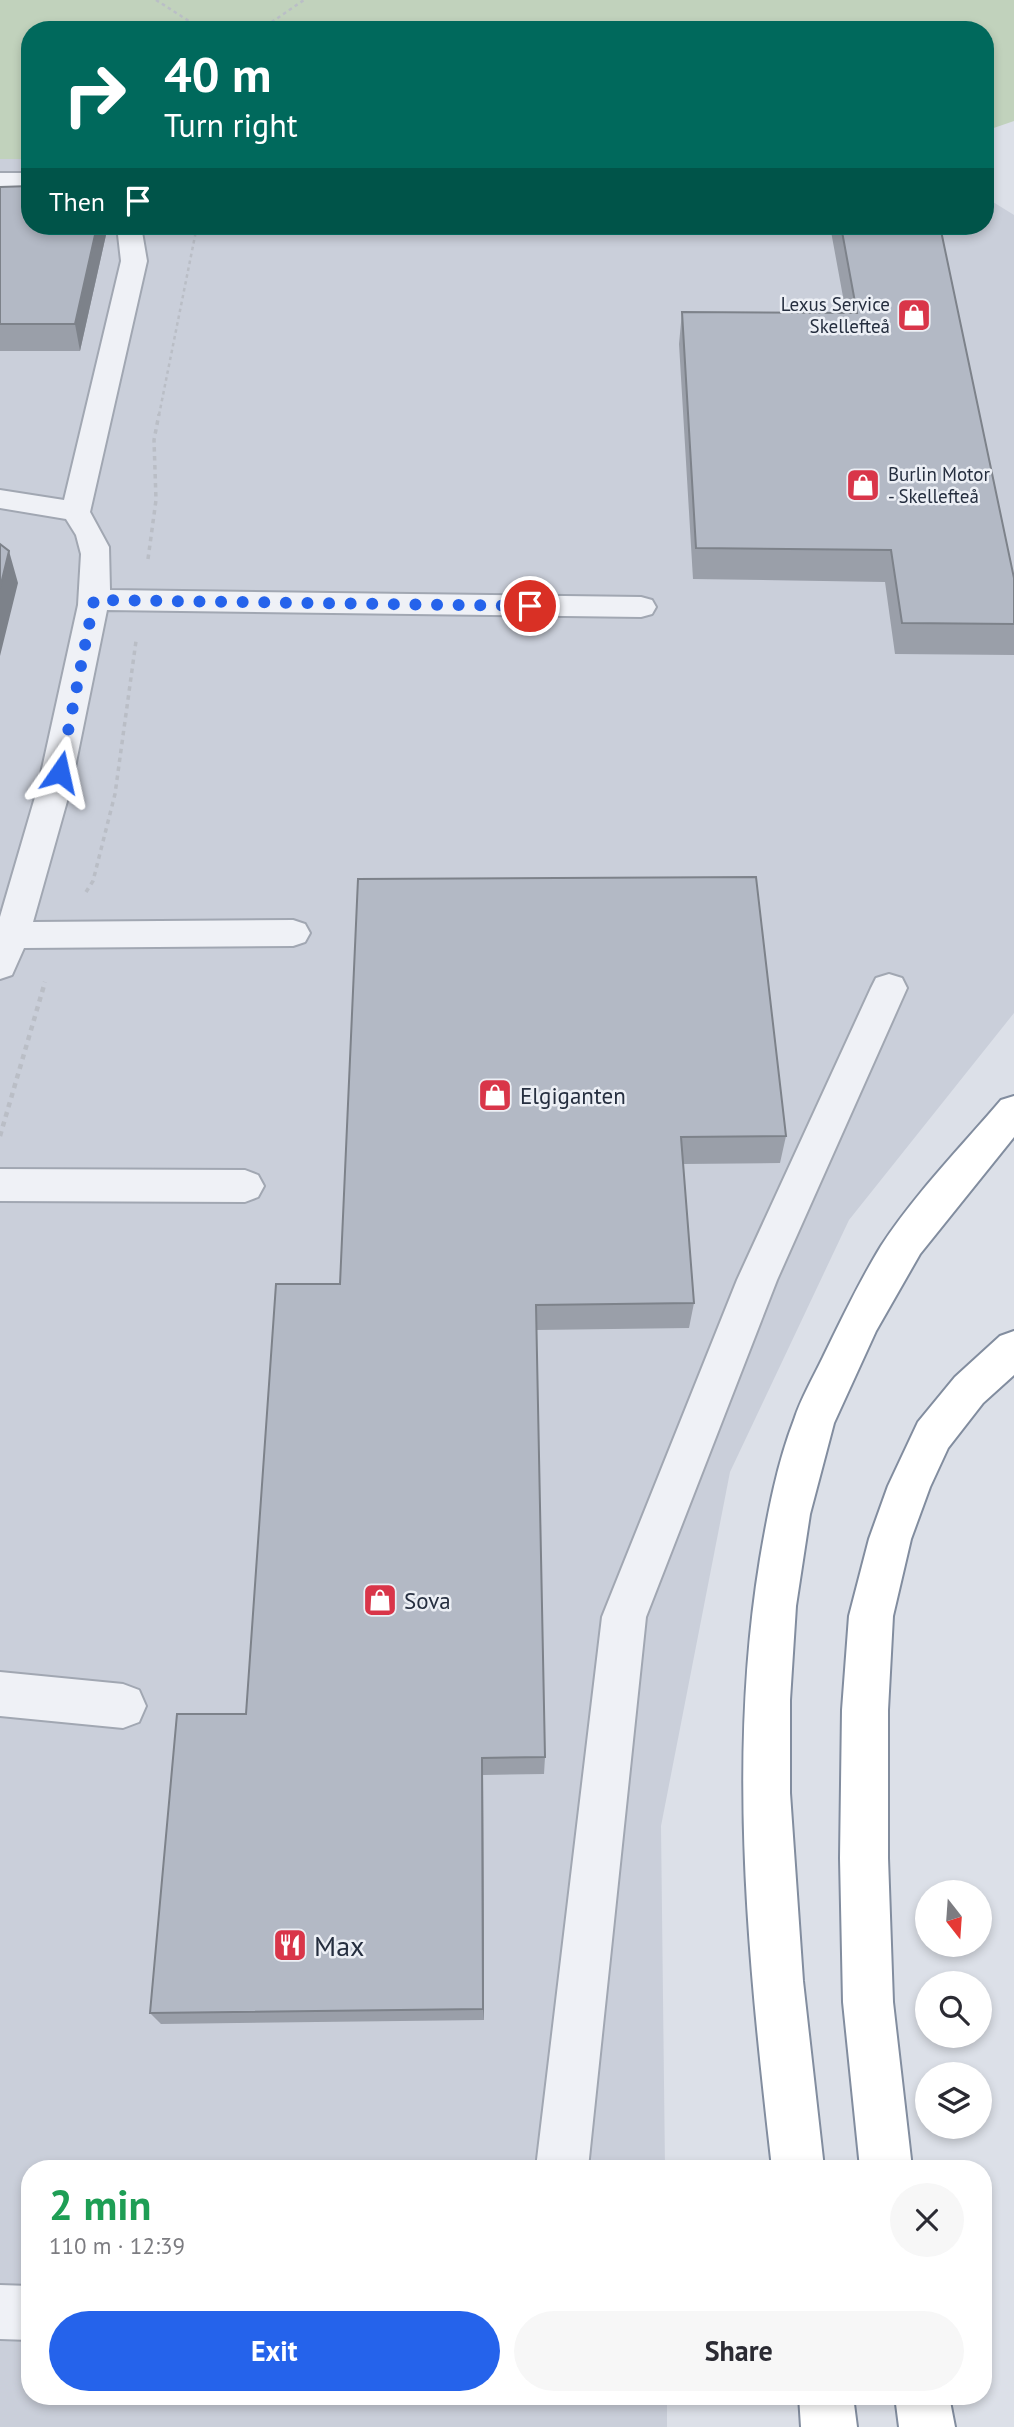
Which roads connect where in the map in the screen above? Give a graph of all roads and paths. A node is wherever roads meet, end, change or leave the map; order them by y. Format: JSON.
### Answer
{"nodes":[{"id":1,"x":156,"y":0,"type":"edge"},
{"id":2,"x":304,"y":0,"type":"edge"},
{"id":3,"x":189,"y":21,"type":"edge"},
{"id":4,"x":273,"y":21,"type":"edge"},
{"id":5,"x":0,"y":180,"type":"edge"},
{"id":6,"x":21,"y":180,"type":"edge"},
{"id":7,"x":130,"y":235,"type":"edge"},
{"id":8,"x":0,"y":499,"type":"edge"},
{"id":9,"x":76,"y":512,"type":"junction"},
{"id":10,"x":94,"y":600,"type":"junction"},
{"id":11,"x":641,"y":607,"type":"dead end"},
{"id":12,"x":293,"y":933,"type":"dead end"},
{"id":13,"x":4,"y":945,"type":"edge"},
{"id":14,"x":889,"y":988,"type":"dead end"},
{"id":15,"x":1014,"y":1111,"type":"edge"},
{"id":16,"x":0,"y":1185,"type":"edge"},
{"id":17,"x":244,"y":1186,"type":"dead end"},
{"id":18,"x":1014,"y":1349,"type":"edge"},
{"id":19,"x":0,"y":1694,"type":"edge"},
{"id":20,"x":124,"y":1706,"type":"dead end"},
{"id":21,"x":563,"y":2160,"type":"edge"},
{"id":22,"x":797,"y":2160,"type":"edge"},
{"id":23,"x":885,"y":2160,"type":"edge"},
{"id":24,"x":0,"y":2312,"type":"edge"},
{"id":25,"x":21,"y":2313,"type":"edge"},
{"id":26,"x":827,"y":2405,"type":"edge"},
{"id":27,"x":923,"y":2405,"type":"edge"},
{"id":28,"x":830,"y":2427,"type":"edge"},
{"id":29,"x":927,"y":2427,"type":"edge"}],
"edges":[{"from":1,"to":3,"type":"path"},
{"from":2,"to":4,"type":"path"},
{"from":5,"to":6,"type":"street"},
{"from":7,"to":9,"type":"street"},
{"from":8,"to":9,"type":"street"},
{"from":9,"to":10,"type":"street"},
{"from":10,"to":11,"type":"street"},
{"from":10,"to":13,"type":"street"},
{"from":12,"to":13,"type":"street"},
{"from":14,"to":21,"type":"street"},
{"from":15,"to":22,"type":"highway"},
{"from":16,"to":17,"type":"street"},
{"from":18,"to":23,"type":"highway"},
{"from":19,"to":20,"type":"street"},
{"from":24,"to":25,"type":"street"},
{"from":26,"to":28,"type":"highway"},
{"from":27,"to":29,"type":"highway"}]}
